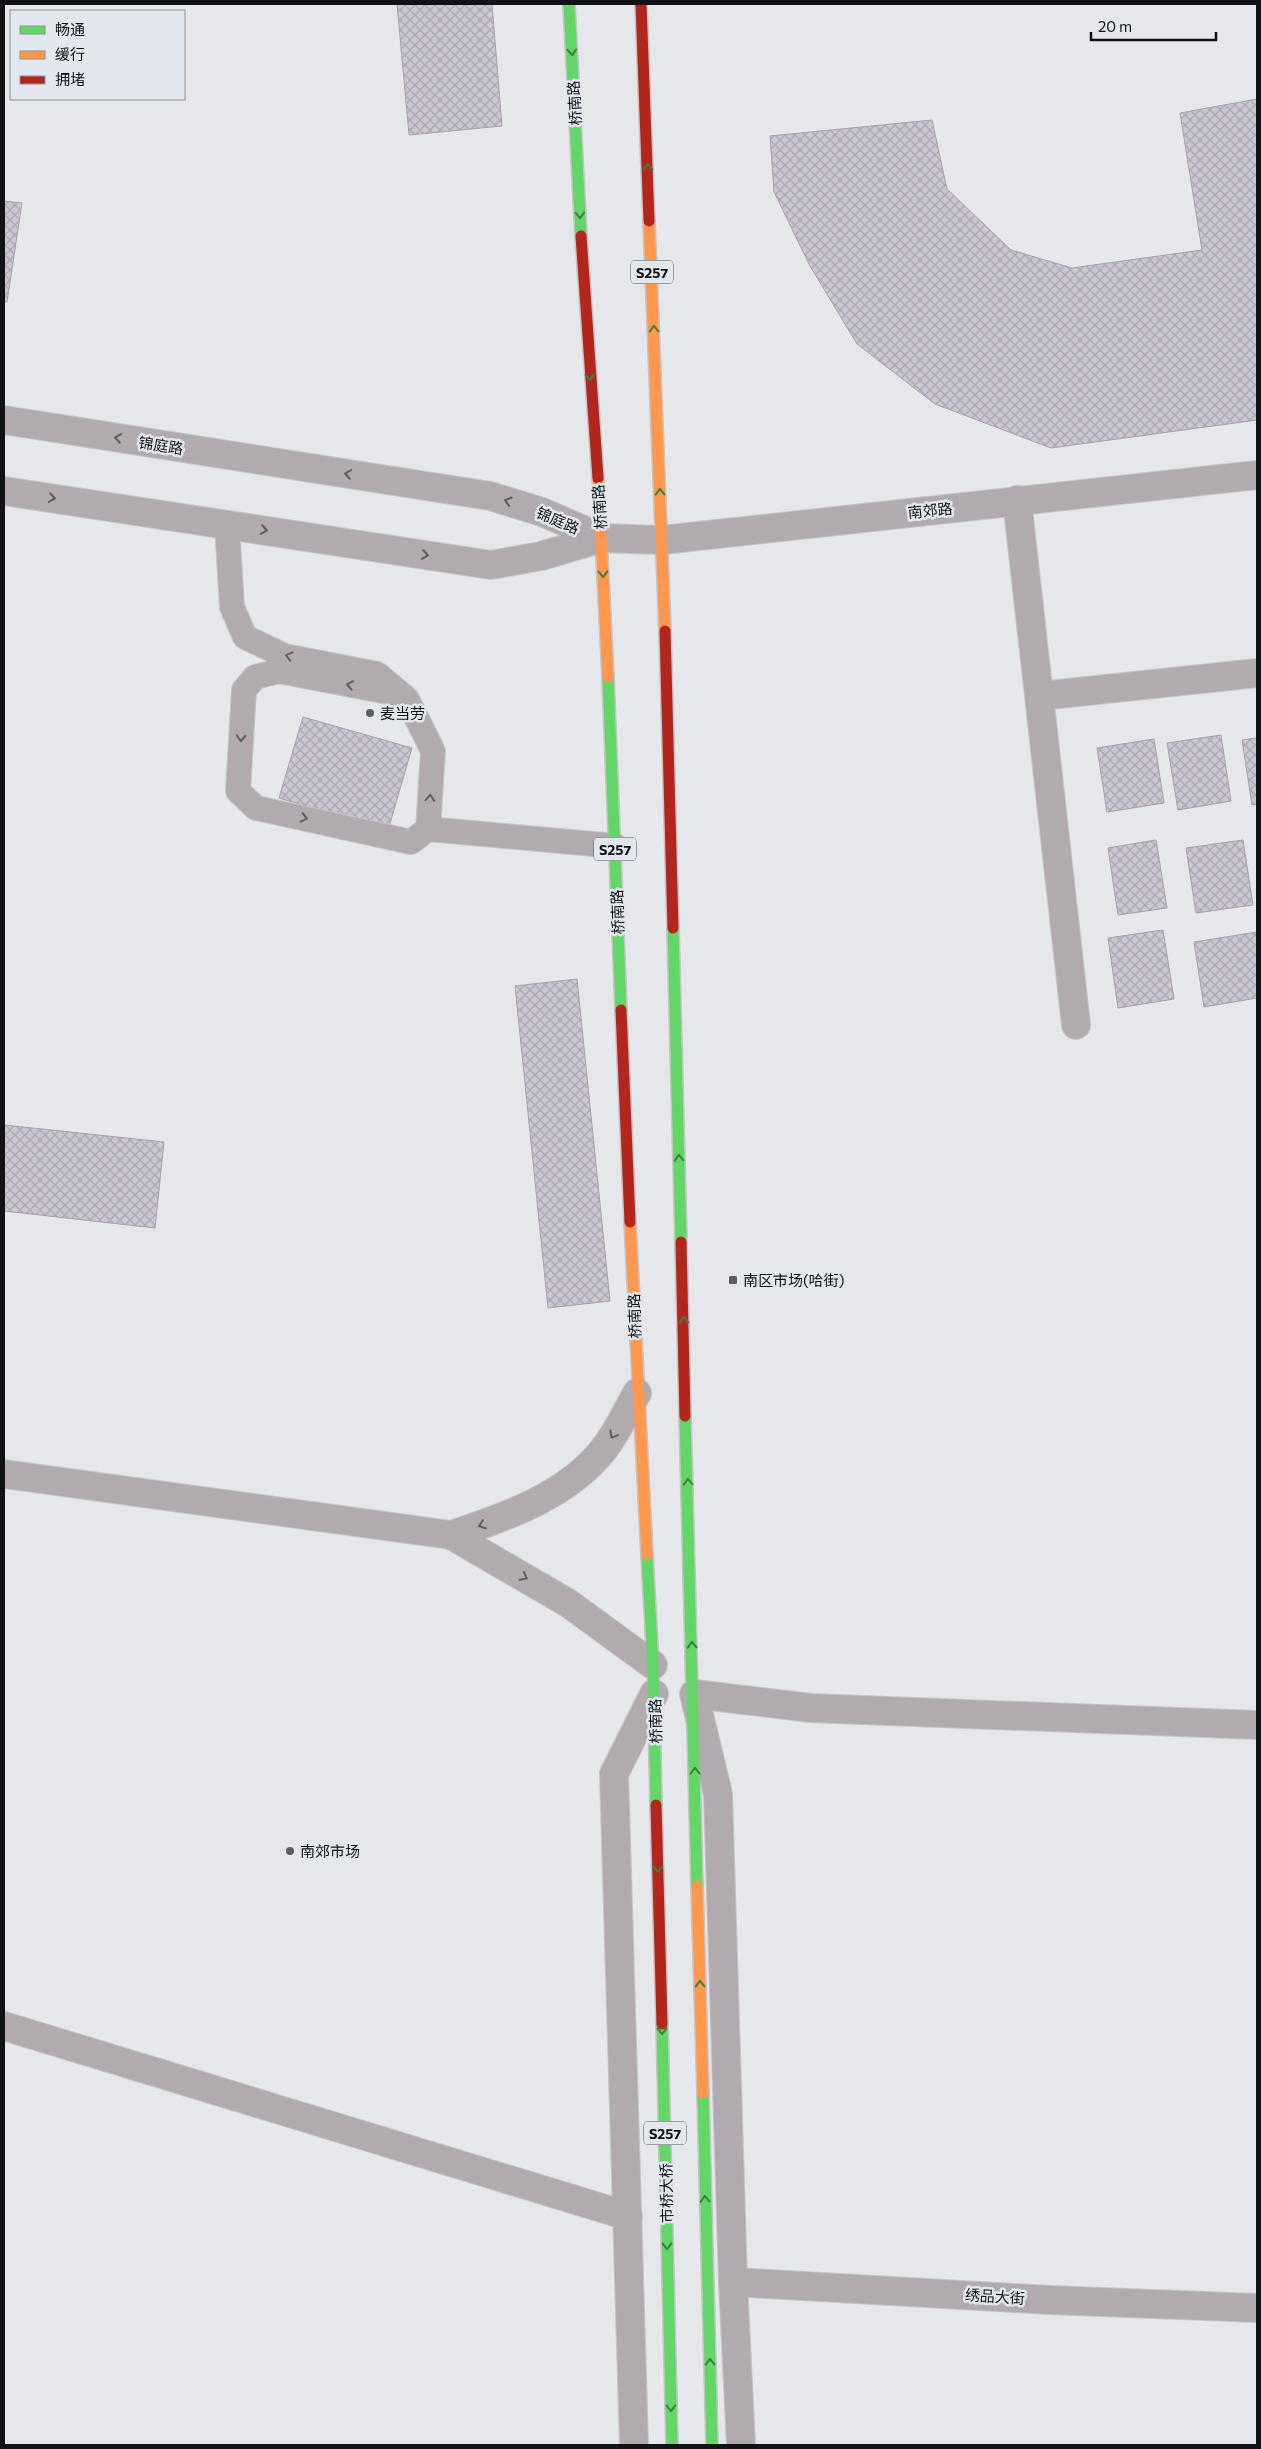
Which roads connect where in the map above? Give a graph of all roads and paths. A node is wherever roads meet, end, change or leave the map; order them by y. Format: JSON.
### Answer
{"nodes":[{"id":1,"x":569,"y":4,"type":"edge"},
{"id":2,"x":641,"y":4,"type":"edge"},
{"id":3,"x":4,"y":420,"type":"edge"},
{"id":4,"x":1257,"y":475,"type":"edge"},
{"id":5,"x":4,"y":491,"type":"edge"},
{"id":6,"x":1017,"y":500,"type":"junction"},
{"id":7,"x":227,"y":525,"type":"junction"},
{"id":8,"x":602,"y":538,"type":"junction"},
{"id":9,"x":662,"y":540,"type":"junction"},
{"id":10,"x":1257,"y":672,"type":"edge"},
{"id":11,"x":398,"y":694,"type":"junction"},
{"id":12,"x":1040,"y":696,"type":"junction"},
{"id":13,"x":428,"y":829,"type":"junction"},
{"id":14,"x":615,"y":846,"type":"junction"},
{"id":15,"x":1076,"y":1025,"type":"dead end"},
{"id":16,"x":637,"y":1393,"type":"junction"},
{"id":17,"x":4,"y":1474,"type":"edge"},
{"id":18,"x":451,"y":1535,"type":"junction"},
{"id":19,"x":653,"y":1665,"type":"junction"},
{"id":20,"x":654,"y":1694,"type":"junction"},
{"id":21,"x":694,"y":1694,"type":"junction"},
{"id":22,"x":1257,"y":1725,"type":"edge"},
{"id":23,"x":657,"y":1820,"type":"joint"},
{"id":24,"x":4,"y":2026,"type":"edge"},
{"id":25,"x":628,"y":2216,"type":"junction"},
{"id":26,"x":733,"y":2282,"type":"junction"},
{"id":27,"x":1257,"y":2308,"type":"edge"},
{"id":28,"x":634,"y":2445,"type":"edge"},
{"id":29,"x":672,"y":2445,"type":"edge"},
{"id":30,"x":712,"y":2445,"type":"edge"},
{"id":31,"x":742,"y":2445,"type":"edge"}],
"edges":[{"from":1,"to":8,"type":"main road","name":"桥南路","number":"S257","one_way":true},
{"from":9,"to":2,"type":"main road","number":"S257","one_way":true},
{"from":8,"to":3,"type":"street","name":"锦庭路","one_way":true},
{"from":4,"to":6,"type":"street","name":"南郊路"},
{"from":5,"to":7,"type":"street","name":"锦庭路","one_way":true},
{"from":6,"to":9,"type":"street","name":"南郊路"},
{"from":6,"to":12,"type":"street"},
{"from":7,"to":8,"type":"street","name":"锦庭路","one_way":true},
{"from":11,"to":7,"type":"lane","one_way":true},
{"from":8,"to":9,"type":"street","name":"南郊路"},
{"from":8,"to":14,"type":"main road","name":"桥南路","number":"S257","one_way":true},
{"from":21,"to":9,"type":"main road","number":"S257","one_way":true},
{"from":10,"to":12,"type":"street"},
{"from":13,"to":11,"type":"lane","one_way":true},
{"from":11,"to":13,"type":"lane","one_way":true},
{"from":12,"to":15,"type":"street"},
{"from":13,"to":14,"type":"lane"},
{"from":14,"to":16,"type":"main road","name":"桥南路","number":"S257"},
{"from":16,"to":18,"type":"street","one_way":true},
{"from":16,"to":19,"type":"main road","name":"桥南路","number":"S257"},
{"from":17,"to":18,"type":"street"},
{"from":18,"to":19,"type":"street","one_way":true},
{"from":19,"to":20,"type":"main road","name":"桥南路","number":"S257"},
{"from":20,"to":23,"type":"main road","name":"桥南路","number":"S257"},
{"from":20,"to":25,"type":"street"},
{"from":21,"to":22,"type":"street"},
{"from":21,"to":26,"type":"street"},
{"from":30,"to":21,"type":"main road","number":"S257","one_way":true},
{"from":23,"to":29,"type":"main road","name":"市桥大桥","number":"S257","one_way":true},
{"from":24,"to":25,"type":"street"},
{"from":25,"to":28,"type":"street"},
{"from":26,"to":27,"type":"street","name":"绣品大街"},
{"from":26,"to":31,"type":"street"}]}
